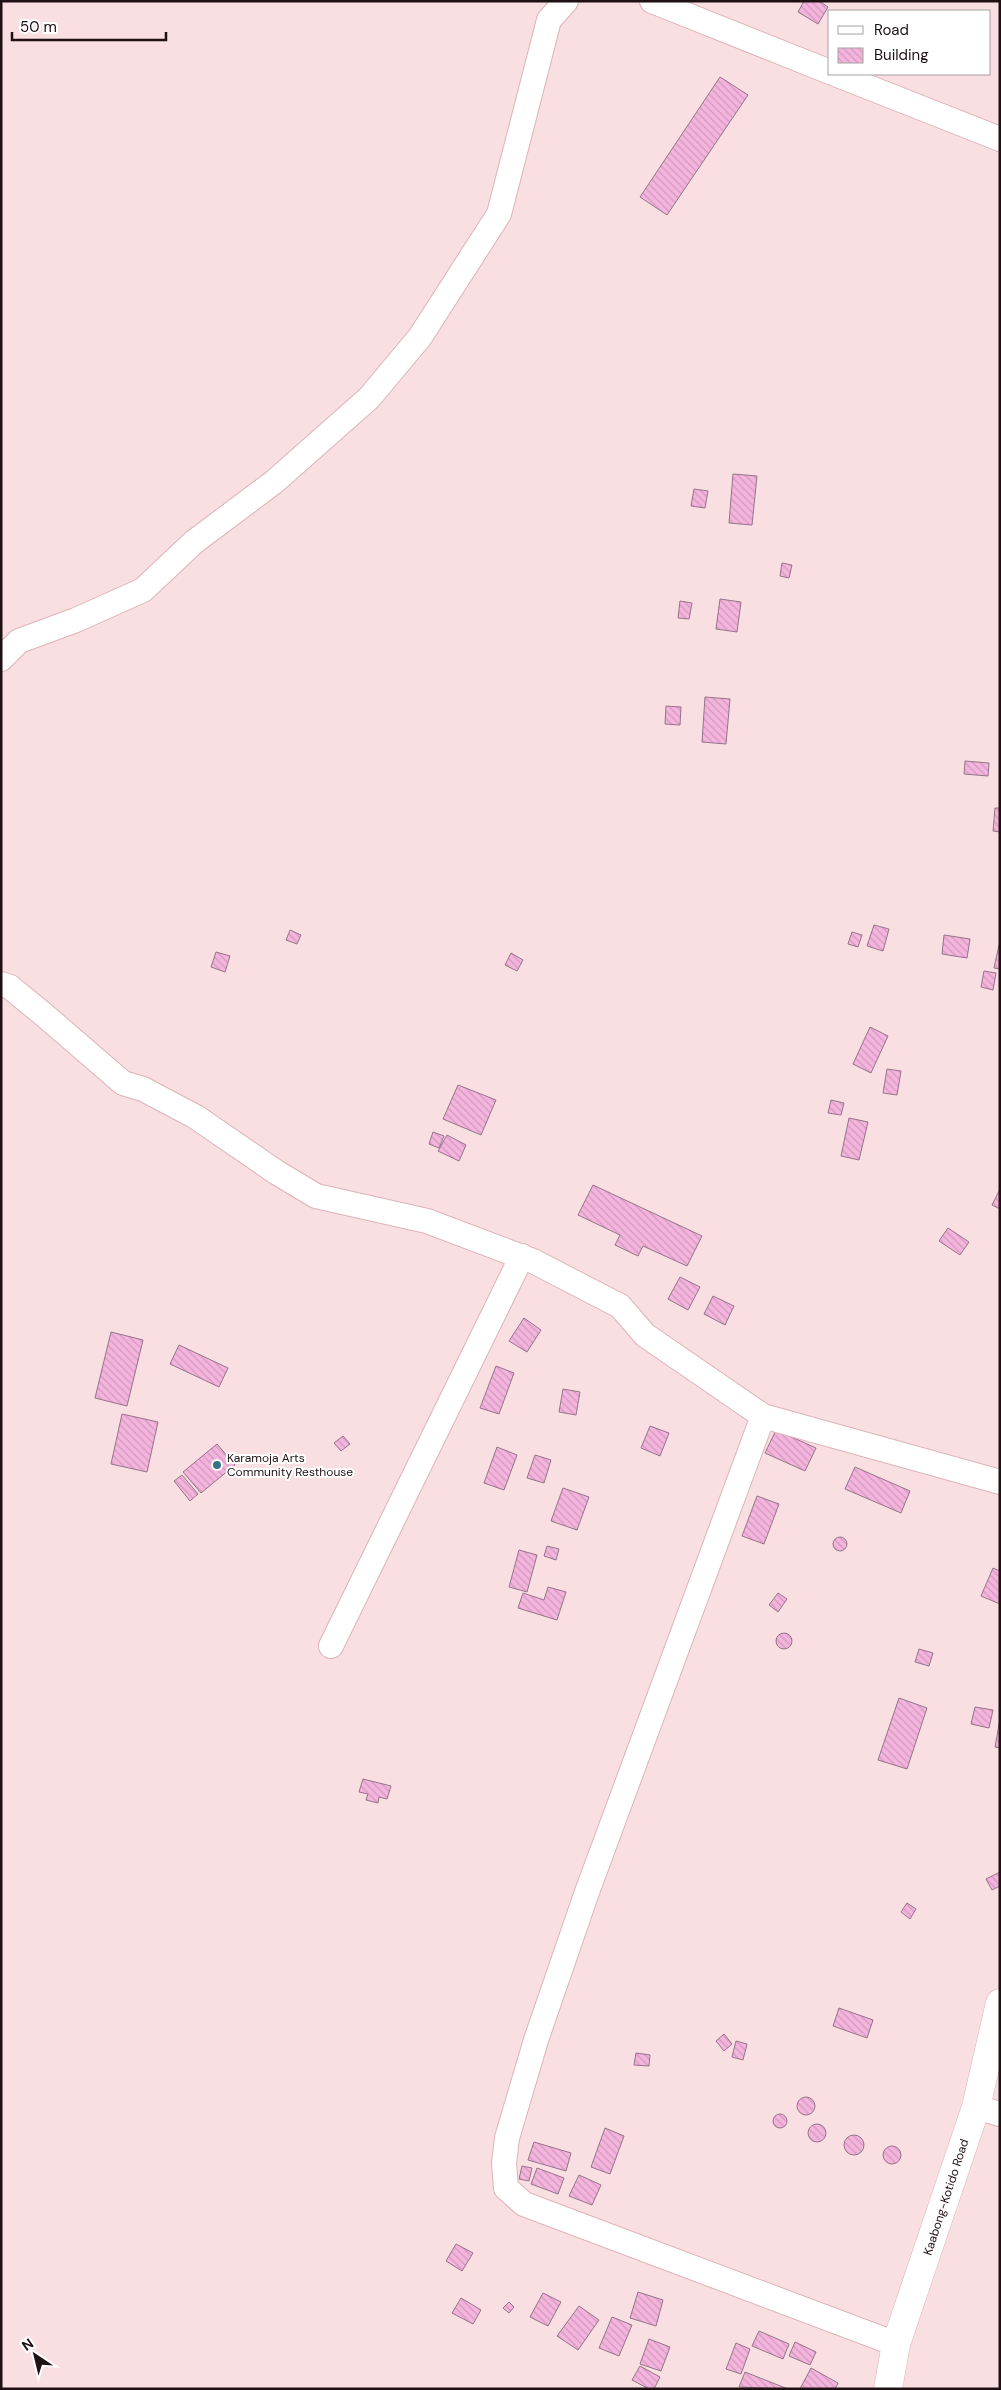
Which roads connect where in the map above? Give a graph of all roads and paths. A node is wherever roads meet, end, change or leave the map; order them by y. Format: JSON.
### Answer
{"nodes":[{"id":1,"x":566,"y":1,"type":"edge"},
{"id":2,"x":652,"y":1,"type":"edge"},
{"id":3,"x":828,"y":71,"type":"edge"},
{"id":4,"x":838,"y":75,"type":"edge"},
{"id":5,"x":1000,"y":139,"type":"edge"},
{"id":6,"x":1,"y":659,"type":"edge"},
{"id":7,"x":1,"y":984,"type":"edge"},
{"id":8,"x":522,"y":1256,"type":"junction"},
{"id":9,"x":763,"y":1416,"type":"junction"},
{"id":10,"x":1000,"y":1482,"type":"edge"},
{"id":11,"x":331,"y":1646,"type":"dead end"},
{"id":12,"x":1000,"y":2004,"type":"edge"},
{"id":13,"x":988,"y":2110,"type":"edge"},
{"id":14,"x":896,"y":2344,"type":"junction"},
{"id":15,"x":888,"y":2389,"type":"edge"}],
"edges":[{"from":1,"to":6,"type":"street"},
{"from":2,"to":3,"type":"street"},
{"from":4,"to":5,"type":"street"},
{"from":7,"to":8,"type":"street"},
{"from":8,"to":9,"type":"street"},
{"from":8,"to":11,"type":"street"},
{"from":9,"to":10,"type":"street"},
{"from":9,"to":14,"type":"street"},
{"from":12,"to":13,"type":"main road","name":"Kaabong-Kotido Road"},
{"from":13,"to":14,"type":"main road","name":"Kaabong-Kotido Road"},
{"from":14,"to":15,"type":"main road","name":"Kaabong-Kotido Road"}]}
